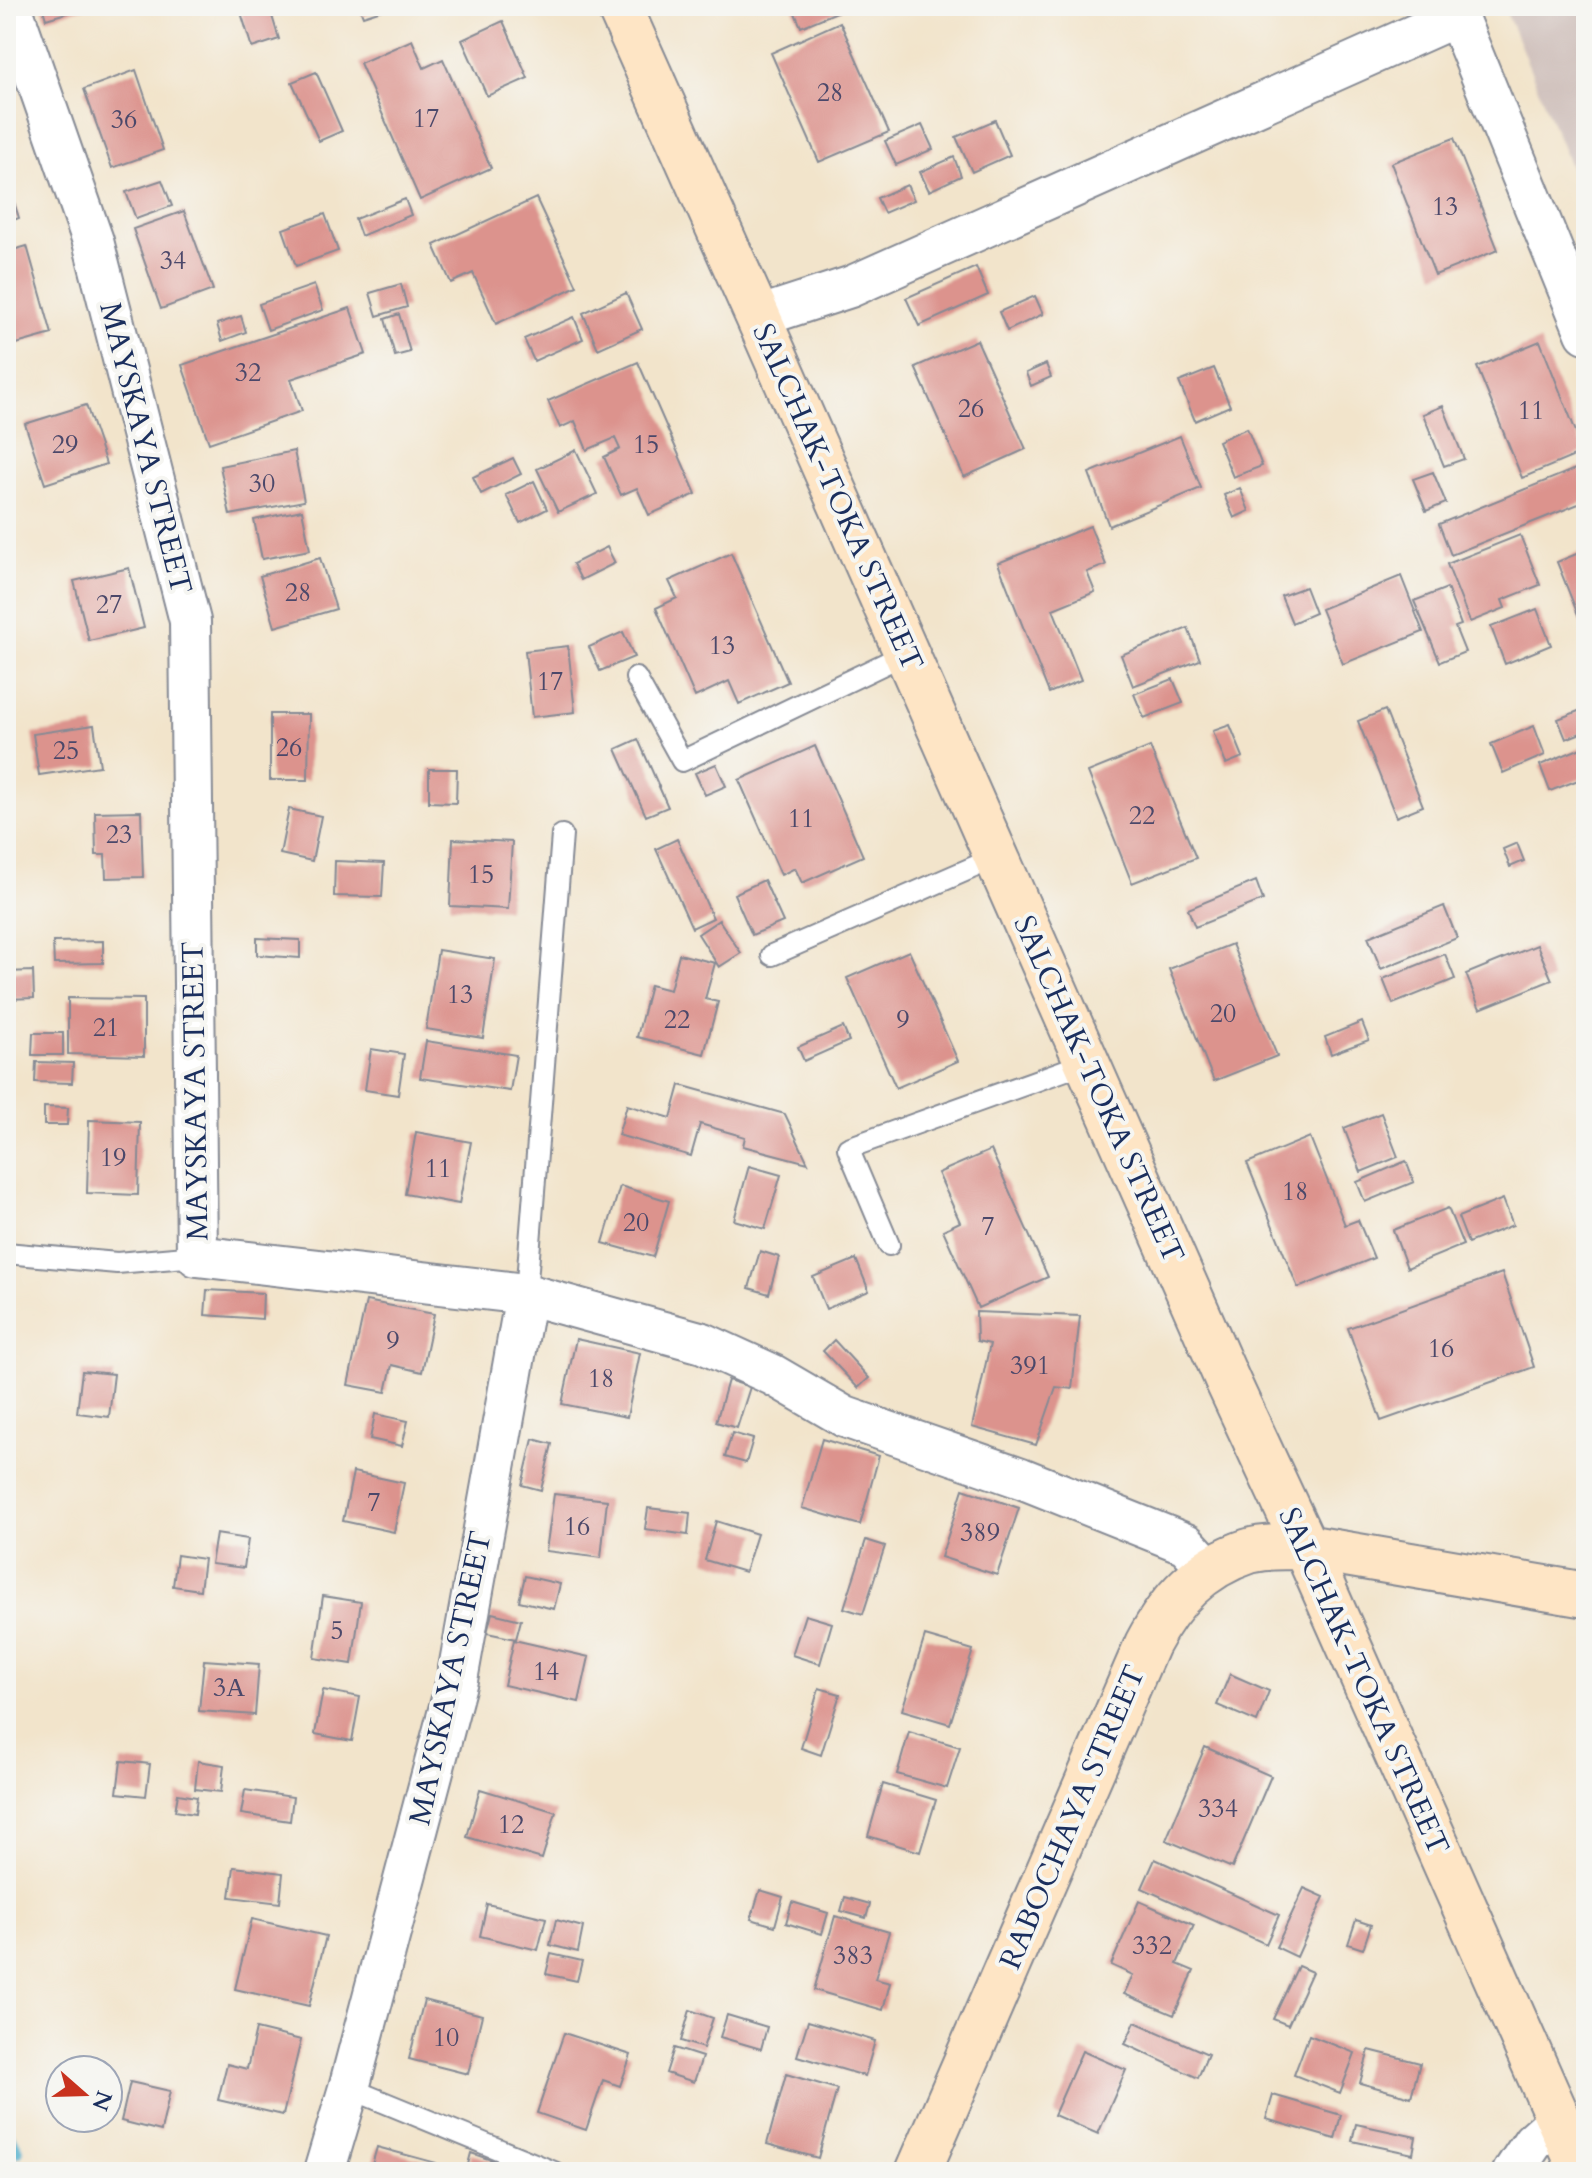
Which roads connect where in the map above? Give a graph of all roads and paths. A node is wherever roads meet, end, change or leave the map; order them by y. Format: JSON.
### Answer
{"nodes":[{"id":1,"x":11,"y":6,"type":"edge"},
{"id":2,"x":619,"y":6,"type":"edge"},
{"id":3,"x":1455,"y":11,"type":"edge"},
{"id":4,"x":758,"y":317,"type":"junction"},
{"id":5,"x":1586,"y":333,"type":"edge"},
{"id":6,"x":907,"y":653,"type":"junction"},
{"id":7,"x":636,"y":678,"type":"dead end"},
{"id":8,"x":562,"y":835,"type":"dead end"},
{"id":9,"x":997,"y":857,"type":"junction"},
{"id":10,"x":772,"y":955,"type":"dead end"},
{"id":11,"x":1088,"y":1062,"type":"junction"},
{"id":12,"x":889,"y":1245,"type":"dead end"},
{"id":13,"x":6,"y":1253,"type":"edge"},
{"id":14,"x":197,"y":1256,"type":"junction"},
{"id":15,"x":526,"y":1294,"type":"junction"},
{"id":16,"x":1305,"y":1547,"type":"junction"},
{"id":17,"x":1209,"y":1569,"type":"junction"},
{"id":18,"x":1586,"y":1595,"type":"edge"},
{"id":19,"x":349,"y":2088,"type":"junction"},
{"id":20,"x":1559,"y":2119,"type":"junction"},
{"id":21,"x":324,"y":2172,"type":"edge"},
{"id":22,"x":554,"y":2172,"type":"edge"},
{"id":23,"x":918,"y":2172,"type":"edge"},
{"id":24,"x":1513,"y":2172,"type":"edge"},
{"id":25,"x":1582,"y":2172,"type":"edge"}],
"edges":[{"from":1,"to":14,"type":"street","name":"MAYSKAYA STREET"},
{"from":2,"to":4,"type":"main road","name":"SALCHAK-TOKA STREET"},
{"from":3,"to":4,"type":"street"},
{"from":3,"to":5,"type":"street"},
{"from":4,"to":6,"type":"main road","name":"SALCHAK-TOKA STREET"},
{"from":6,"to":7,"type":"lane"},
{"from":6,"to":9,"type":"main road","name":"SALCHAK-TOKA STREET"},
{"from":8,"to":15,"type":"lane"},
{"from":9,"to":10,"type":"lane"},
{"from":9,"to":11,"type":"main road","name":"SALCHAK-TOKA STREET"},
{"from":11,"to":12,"type":"lane"},
{"from":11,"to":16,"type":"main road","name":"SALCHAK-TOKA STREET"},
{"from":13,"to":14,"type":"lane"},
{"from":14,"to":15,"type":"street","name":"MAYSKAYA STREET"},
{"from":15,"to":17,"type":"street"},
{"from":15,"to":19,"type":"street","name":"MAYSKAYA STREET"},
{"from":16,"to":17,"type":"main road","name":"RABOCHAYA STREET"},
{"from":16,"to":18,"type":"main road","name":"RABOCHAYA STREET"},
{"from":16,"to":20,"type":"main road","name":"SALCHAK-TOKA STREET"},
{"from":17,"to":23,"type":"main road","name":"RABOCHAYA STREET"},
{"from":19,"to":21,"type":"street","name":"MAYSKAYA STREET"},
{"from":19,"to":22,"type":"lane"},
{"from":20,"to":24,"type":"street"},
{"from":20,"to":25,"type":"main road","name":"SALCHAK-TOKA STREET"}]}
